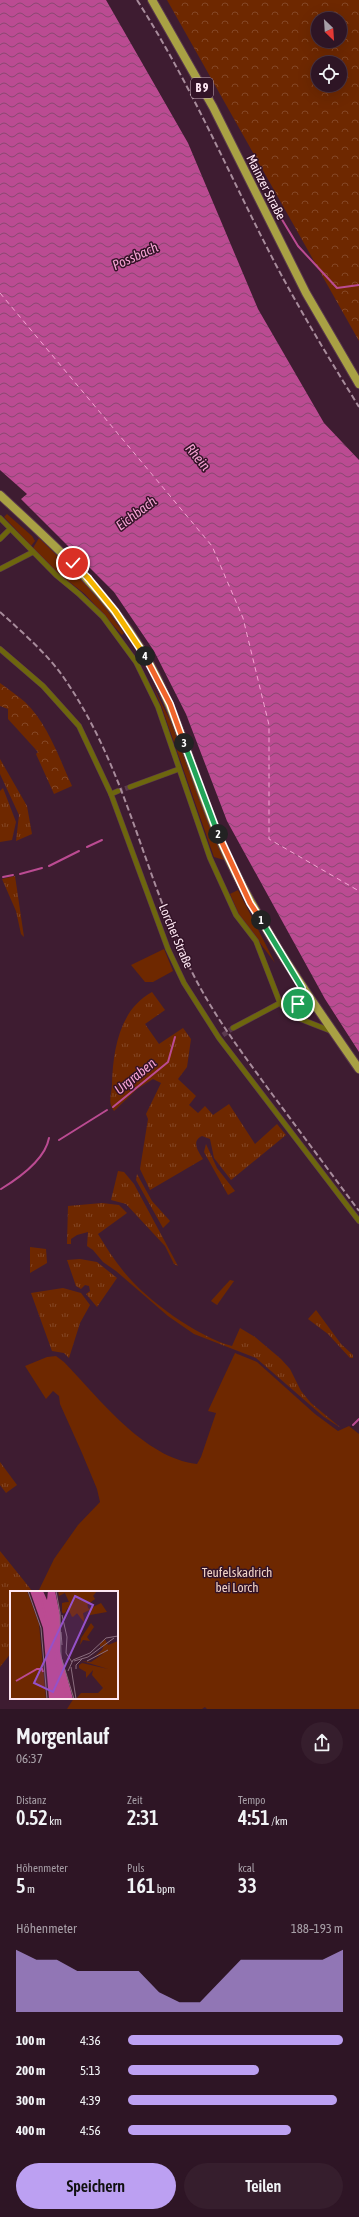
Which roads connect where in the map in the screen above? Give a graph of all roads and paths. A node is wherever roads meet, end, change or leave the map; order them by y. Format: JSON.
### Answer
{"nodes":[{"id":1,"x":152,"y":0,"type":"edge"},
{"id":2,"x":359,"y":384,"type":"edge"},
{"id":3,"x":0,"y":495,"type":"edge"},
{"id":4,"x":0,"y":518,"type":"edge"},
{"id":5,"x":10,"y":529,"type":"junction"},
{"id":6,"x":0,"y":539,"type":"edge"},
{"id":7,"x":33,"y":552,"type":"junction"},
{"id":8,"x":0,"y":569,"type":"edge"},
{"id":9,"x":0,"y":649,"type":"edge"},
{"id":10,"x":178,"y":769,"type":"junction"},
{"id":11,"x":130,"y":787,"type":"tunnel mouth"},
{"id":12,"x":118,"y":791,"type":"tunnel mouth"},
{"id":13,"x":110,"y":794,"type":"junction"},
{"id":14,"x":302,"y":988,"type":"junction"},
{"id":15,"x":280,"y":1003,"type":"junction"},
{"id":16,"x":315,"y":1007,"type":"junction"},
{"id":17,"x":286,"y":1011,"type":"junction"},
{"id":18,"x":298,"y":1018,"type":"junction"},
{"id":19,"x":233,"y":1028,"type":"tunnel mouth"},
{"id":20,"x":333,"y":1032,"type":"junction"},
{"id":21,"x":359,"y":1069,"type":"edge"},
{"id":22,"x":359,"y":1221,"type":"edge"}],
"edges":[{"from":1,"to":2,"type":"main road","name":"Mainzer Straße","number":"B 9"},
{"from":3,"to":14,"type":"main road"},
{"from":4,"to":5,"type":"street"},
{"from":5,"to":6,"type":"street"},
{"from":5,"to":7,"type":"street"},
{"from":7,"to":8,"type":"street"},
{"from":7,"to":10,"type":"street"},
{"from":9,"to":13,"type":"street","name":"Lorcher Straße"},
{"from":10,"to":11,"type":"street"},
{"from":10,"to":15,"type":"street"},
{"from":12,"to":13,"type":"street"},
{"from":13,"to":22,"type":"street","name":"Lorcher Straße"},
{"from":14,"to":16,"type":"main road"},
{"from":14,"to":17,"type":"street"},
{"from":15,"to":17,"type":"street"},
{"from":15,"to":19,"type":"street"},
{"from":16,"to":18,"type":"street"},
{"from":16,"to":20,"type":"main road"},
{"from":17,"to":18,"type":"street"},
{"from":18,"to":20,"type":"street"},
{"from":20,"to":21,"type":"main road"}]}
